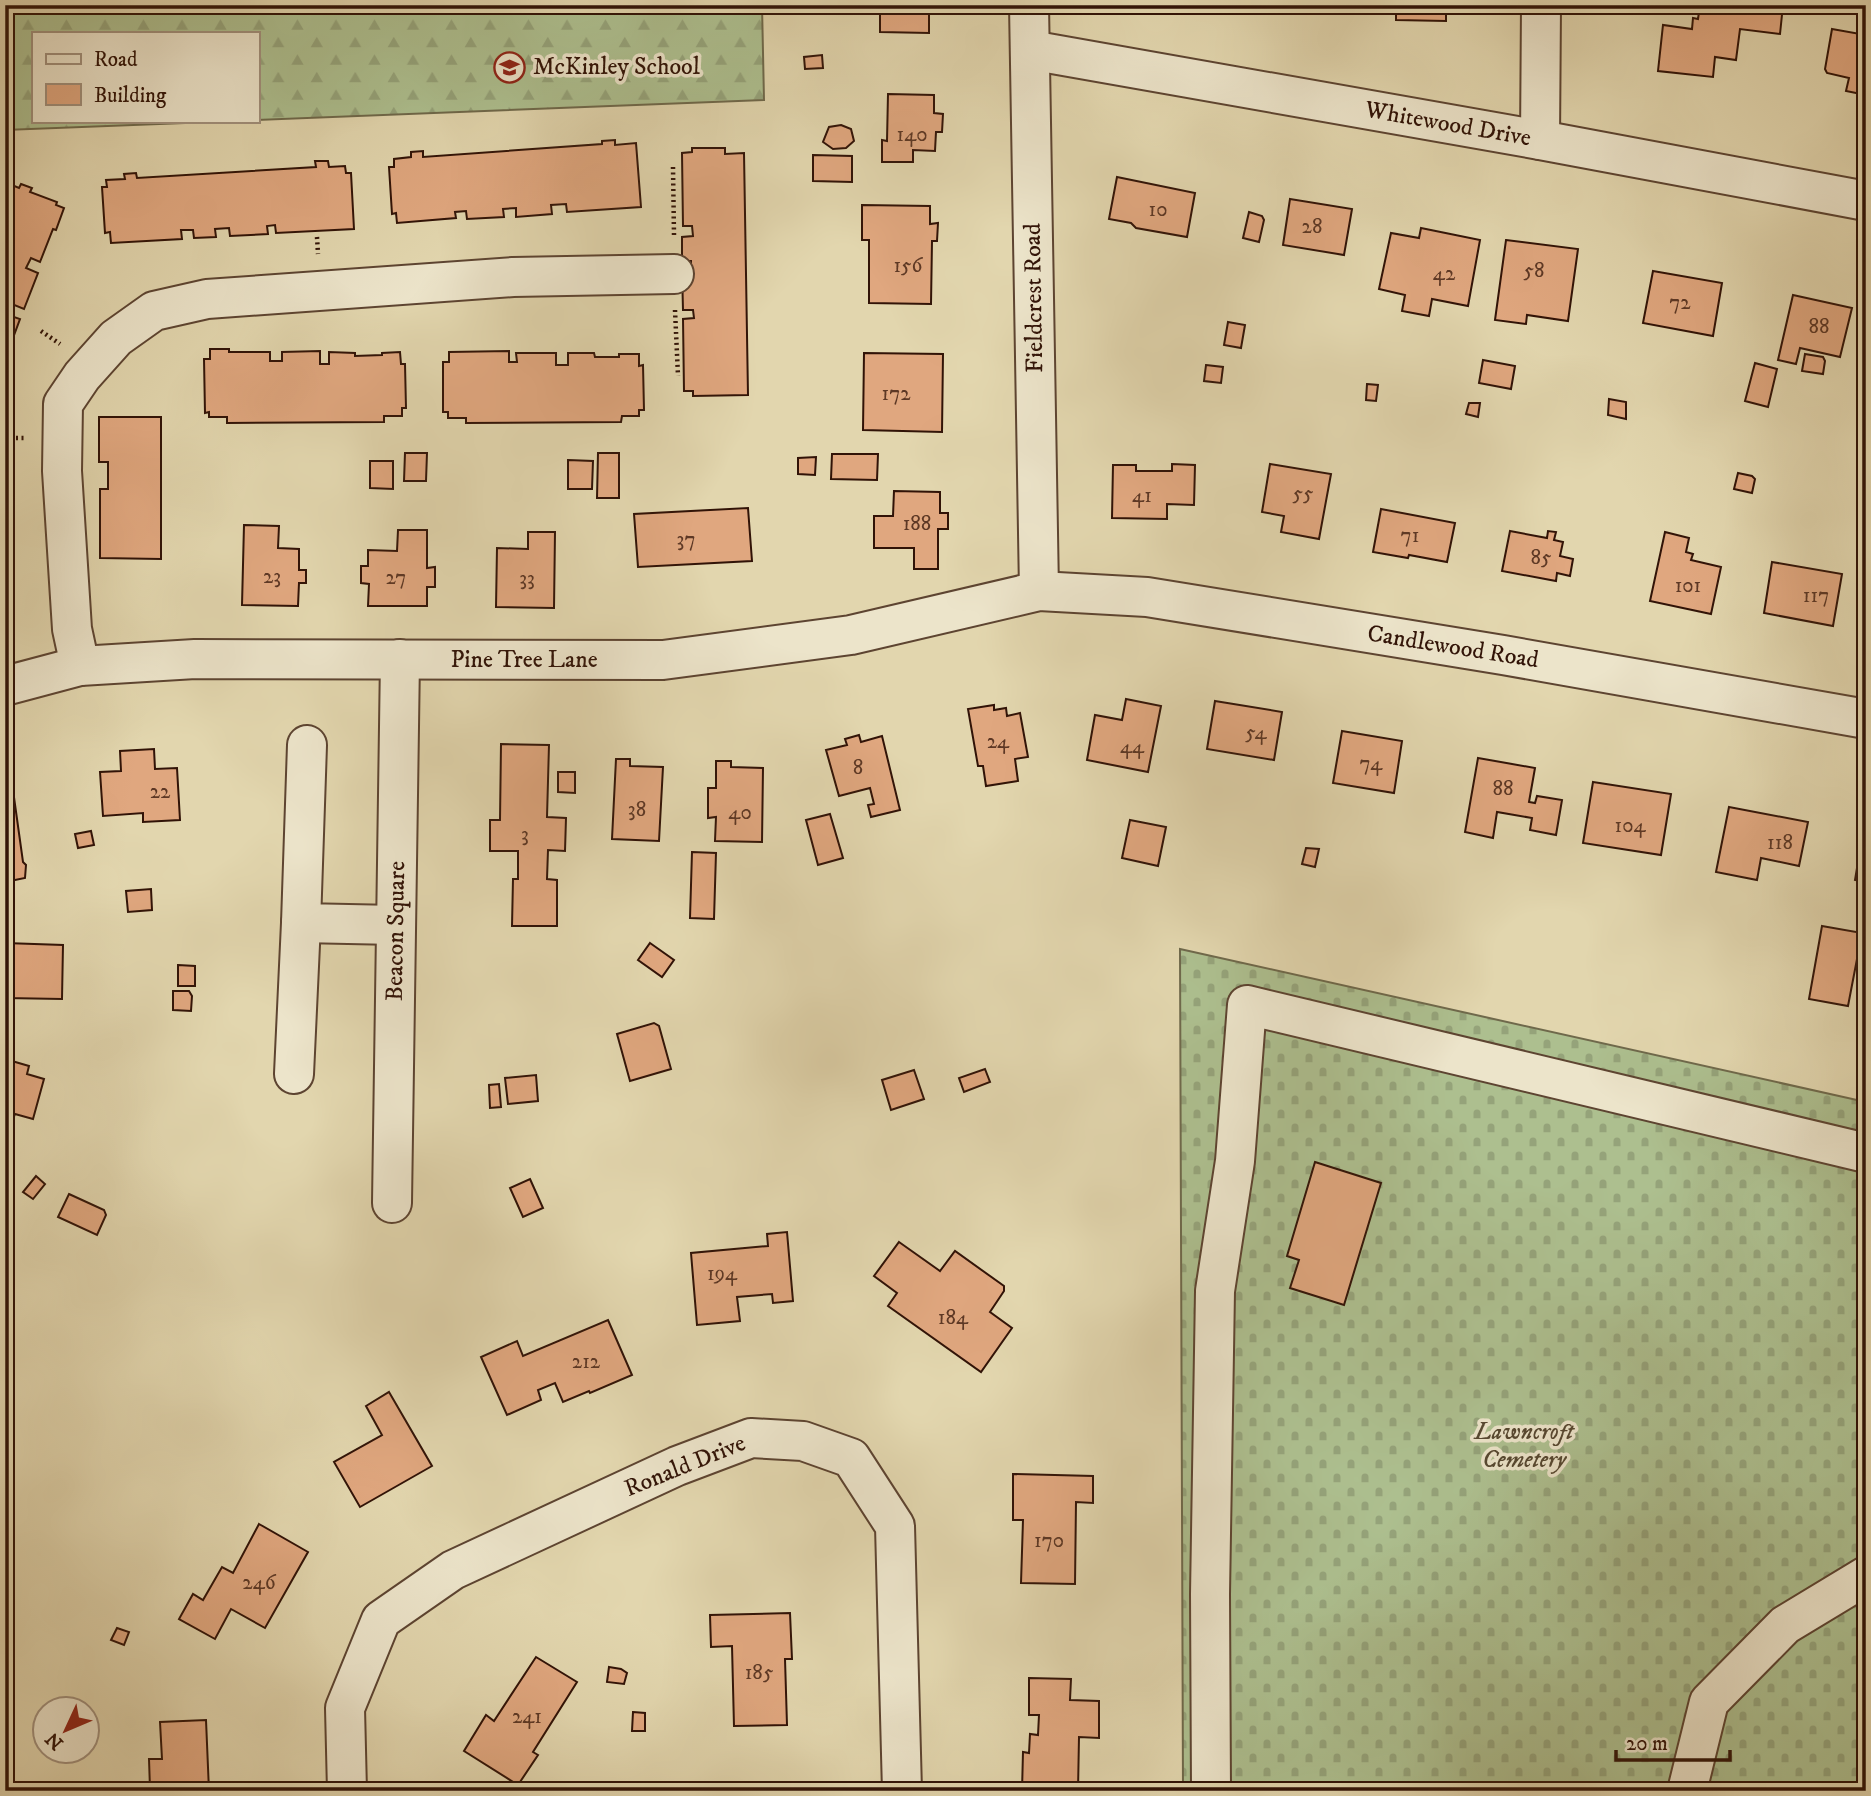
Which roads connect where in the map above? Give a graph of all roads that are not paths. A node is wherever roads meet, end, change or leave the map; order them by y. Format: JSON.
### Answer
{"nodes":[{"id":1,"x":1029,"y":5,"type":"edge"},
{"id":2,"x":1541,"y":5,"type":"edge"},
{"id":3,"x":1030,"y":50,"type":"junction"},
{"id":4,"x":1540,"y":140,"type":"junction"},
{"id":5,"x":1866,"y":201,"type":"edge"},
{"id":6,"x":674,"y":274,"type":"dead end"},
{"id":7,"x":1039,"y":591,"type":"junction"},
{"id":8,"x":400,"y":659,"type":"junction"},
{"id":9,"x":80,"y":666,"type":"junction"},
{"id":10,"x":5,"y":686,"type":"edge"},
{"id":11,"x":1866,"y":719,"type":"edge"},
{"id":12,"x":307,"y":745,"type":"dead end"},
{"id":13,"x":301,"y":923,"type":"junction"},
{"id":14,"x":396,"y":925,"type":"junction"},
{"id":15,"x":294,"y":1074,"type":"dead end"},
{"id":16,"x":1866,"y":1153,"type":"edge"},
{"id":17,"x":392,"y":1203,"type":"dead end"},
{"id":18,"x":1866,"y":1576,"type":"edge"},
{"id":19,"x":347,"y":1791,"type":"edge"},
{"id":20,"x":902,"y":1791,"type":"edge"},
{"id":21,"x":1211,"y":1791,"type":"edge"},
{"id":22,"x":1687,"y":1791,"type":"edge"}],
"edges":[{"from":1,"to":3,"type":"street","name":"Fieldcrest Road"},
{"from":2,"to":4,"type":"street"},
{"from":3,"to":4,"type":"street","name":"Whitewood Drive"},
{"from":3,"to":7,"type":"street","name":"Fieldcrest Road"},
{"from":4,"to":5,"type":"street","name":"Whitewood Drive"},
{"from":6,"to":9,"type":"street"},
{"from":7,"to":8,"type":"street","name":"Pine Tree Lane"},
{"from":7,"to":11,"type":"street","name":"Candlewood Road"},
{"from":8,"to":9,"type":"street","name":"Pine Tree Lane"},
{"from":8,"to":14,"type":"street","name":"Beacon Square"},
{"from":9,"to":10,"type":"street","name":"Pine Tree Lane"},
{"from":12,"to":13,"type":"street"},
{"from":13,"to":14,"type":"street"},
{"from":13,"to":15,"type":"street"},
{"from":14,"to":17,"type":"street","name":"Beacon Square"},
{"from":16,"to":21,"type":"street"},
{"from":18,"to":22,"type":"street"},
{"from":19,"to":20,"type":"street","name":"Ronald Drive"}]}
